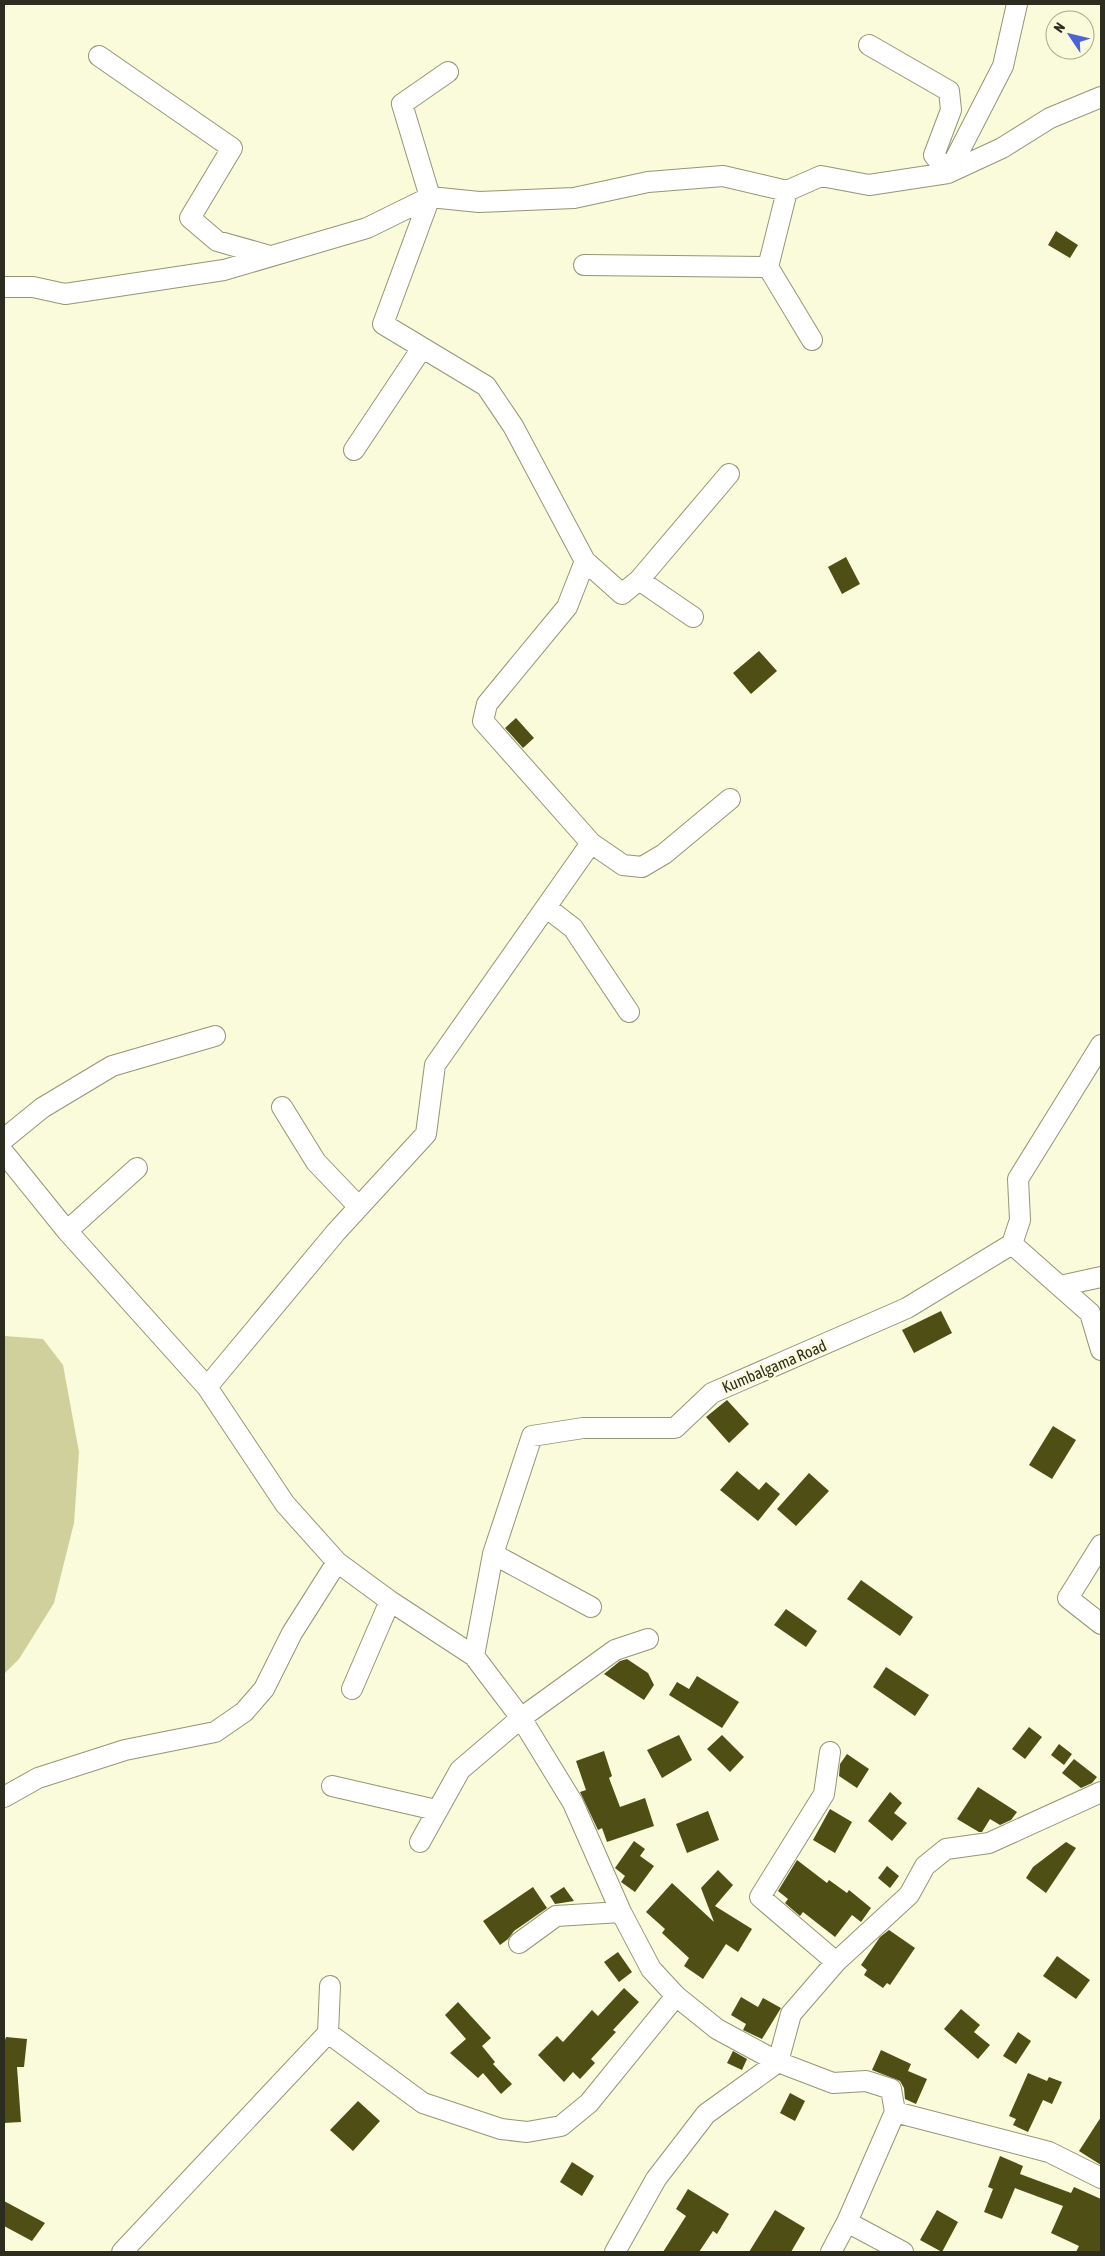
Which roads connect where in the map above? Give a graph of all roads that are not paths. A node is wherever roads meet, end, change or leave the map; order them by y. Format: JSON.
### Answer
{"nodes":[{"id":1,"x":1017,"y":4,"type":"edge"},
{"id":2,"x":869,"y":45,"type":"dead end"},
{"id":3,"x":100,"y":56,"type":"dead end"},
{"id":4,"x":448,"y":72,"type":"dead end"},
{"id":5,"x":1101,"y":97,"type":"edge"},
{"id":6,"x":948,"y":173,"type":"junction"},
{"id":7,"x":787,"y":191,"type":"junction"},
{"id":8,"x":430,"y":197,"type":"junction"},
{"id":9,"x":270,"y":256,"type":"junction"},
{"id":10,"x":584,"y":265,"type":"dead end"},
{"id":11,"x":768,"y":268,"type":"junction"},
{"id":12,"x":4,"y":286,"type":"edge"},
{"id":13,"x":812,"y":340,"type":"dead end"},
{"id":14,"x":422,"y":348,"type":"junction"},
{"id":15,"x":354,"y":450,"type":"dead end"},
{"id":16,"x":729,"y":474,"type":"dead end"},
{"id":17,"x":585,"y":561,"type":"junction"},
{"id":18,"x":640,"y":580,"type":"junction"},
{"id":19,"x":693,"y":617,"type":"dead end"},
{"id":20,"x":730,"y":799,"type":"dead end"},
{"id":21,"x":591,"y":843,"type":"junction"},
{"id":22,"x":547,"y":908,"type":"junction"},
{"id":23,"x":629,"y":1012,"type":"dead end"},
{"id":24,"x":215,"y":1036,"type":"dead end"},
{"id":25,"x":1101,"y":1045,"type":"edge"},
{"id":26,"x":282,"y":1107,"type":"dead end"},
{"id":27,"x":4,"y":1139,"type":"edge"},
{"id":28,"x":4,"y":1153,"type":"edge"},
{"id":29,"x":137,"y":1168,"type":"dead end"},
{"id":30,"x":359,"y":1207,"type":"junction"},
{"id":31,"x":67,"y":1231,"type":"junction"},
{"id":32,"x":1012,"y":1244,"type":"junction"},
{"id":33,"x":1101,"y":1277,"type":"edge"},
{"id":34,"x":1060,"y":1286,"type":"junction"},
{"id":35,"x":1101,"y":1350,"type":"edge"},
{"id":36,"x":207,"y":1387,"type":"junction"},
{"id":37,"x":1101,"y":1545,"type":"edge"},
{"id":38,"x":493,"y":1554,"type":"junction"},
{"id":39,"x":337,"y":1562,"type":"junction"},
{"id":40,"x":390,"y":1601,"type":"junction"},
{"id":41,"x":591,"y":1607,"type":"dead end"},
{"id":42,"x":1101,"y":1624,"type":"edge"},
{"id":43,"x":648,"y":1639,"type":"dead end"},
{"id":44,"x":474,"y":1656,"type":"junction"},
{"id":45,"x":352,"y":1689,"type":"dead end"},
{"id":46,"x":521,"y":1718,"type":"junction"},
{"id":47,"x":830,"y":1752,"type":"dead end"},
{"id":48,"x":332,"y":1786,"type":"dead end"},
{"id":49,"x":1101,"y":1792,"type":"edge"},
{"id":50,"x":4,"y":1797,"type":"edge"},
{"id":51,"x":436,"y":1810,"type":"junction"},
{"id":52,"x":420,"y":1842,"type":"dead end"},
{"id":53,"x":620,"y":1912,"type":"junction"},
{"id":54,"x":519,"y":1943,"type":"dead end"},
{"id":55,"x":836,"y":1962,"type":"junction"},
{"id":56,"x":330,"y":1986,"type":"dead end"},
{"id":57,"x":676,"y":1996,"type":"junction"},
{"id":58,"x":328,"y":2032,"type":"junction"},
{"id":59,"x":778,"y":2062,"type":"junction"},
{"id":60,"x":896,"y":2112,"type":"junction"},
{"id":61,"x":1101,"y":2176,"type":"edge"},
{"id":62,"x":847,"y":2222,"type":"junction"},
{"id":63,"x":122,"y":2252,"type":"edge"},
{"id":64,"x":615,"y":2252,"type":"edge"},
{"id":65,"x":831,"y":2252,"type":"edge"},
{"id":66,"x":903,"y":2252,"type":"edge"}],
"edges":[{"from":1,"to":6,"type":"street"},
{"from":2,"to":6,"type":"street"},
{"from":3,"to":9,"type":"street"},
{"from":4,"to":8,"type":"street"},
{"from":5,"to":6,"type":"street"},
{"from":6,"to":7,"type":"street"},
{"from":7,"to":8,"type":"street"},
{"from":7,"to":11,"type":"street"},
{"from":8,"to":9,"type":"street"},
{"from":8,"to":14,"type":"street"},
{"from":9,"to":12,"type":"street"},
{"from":10,"to":11,"type":"street"},
{"from":11,"to":13,"type":"street"},
{"from":14,"to":15,"type":"street"},
{"from":14,"to":17,"type":"street"},
{"from":16,"to":18,"type":"street"},
{"from":17,"to":18,"type":"street"},
{"from":17,"to":21,"type":"street"},
{"from":18,"to":19,"type":"street"},
{"from":20,"to":21,"type":"street"},
{"from":21,"to":22,"type":"street"},
{"from":22,"to":23,"type":"street"},
{"from":22,"to":30,"type":"street"},
{"from":24,"to":27,"type":"street"},
{"from":25,"to":32,"type":"street"},
{"from":26,"to":30,"type":"street"},
{"from":28,"to":31,"type":"street"},
{"from":29,"to":31,"type":"street"},
{"from":30,"to":36,"type":"street"},
{"from":31,"to":36,"type":"street"},
{"from":32,"to":34,"type":"street"},
{"from":32,"to":38,"type":"street","name":"Kumbalgama Road"},
{"from":33,"to":34,"type":"street"},
{"from":34,"to":35,"type":"street"},
{"from":36,"to":39,"type":"street"},
{"from":37,"to":42,"type":"street"},
{"from":38,"to":41,"type":"street"},
{"from":38,"to":44,"type":"street","name":"Kumbalgama Road"},
{"from":39,"to":40,"type":"street"},
{"from":39,"to":50,"type":"street"},
{"from":40,"to":44,"type":"street"},
{"from":40,"to":45,"type":"street"},
{"from":43,"to":46,"type":"street"},
{"from":44,"to":46,"type":"street"},
{"from":46,"to":51,"type":"street"},
{"from":46,"to":53,"type":"street"},
{"from":47,"to":55,"type":"street"},
{"from":48,"to":51,"type":"street"},
{"from":49,"to":55,"type":"street"},
{"from":51,"to":52,"type":"street"},
{"from":53,"to":54,"type":"street"},
{"from":53,"to":57,"type":"street"},
{"from":55,"to":59,"type":"street"},
{"from":56,"to":58,"type":"street"},
{"from":57,"to":58,"type":"street"},
{"from":57,"to":59,"type":"street"},
{"from":58,"to":63,"type":"street"},
{"from":59,"to":60,"type":"street"},
{"from":59,"to":64,"type":"street"},
{"from":60,"to":61,"type":"street"},
{"from":60,"to":62,"type":"street"},
{"from":62,"to":65,"type":"street"},
{"from":62,"to":66,"type":"street"}]}
